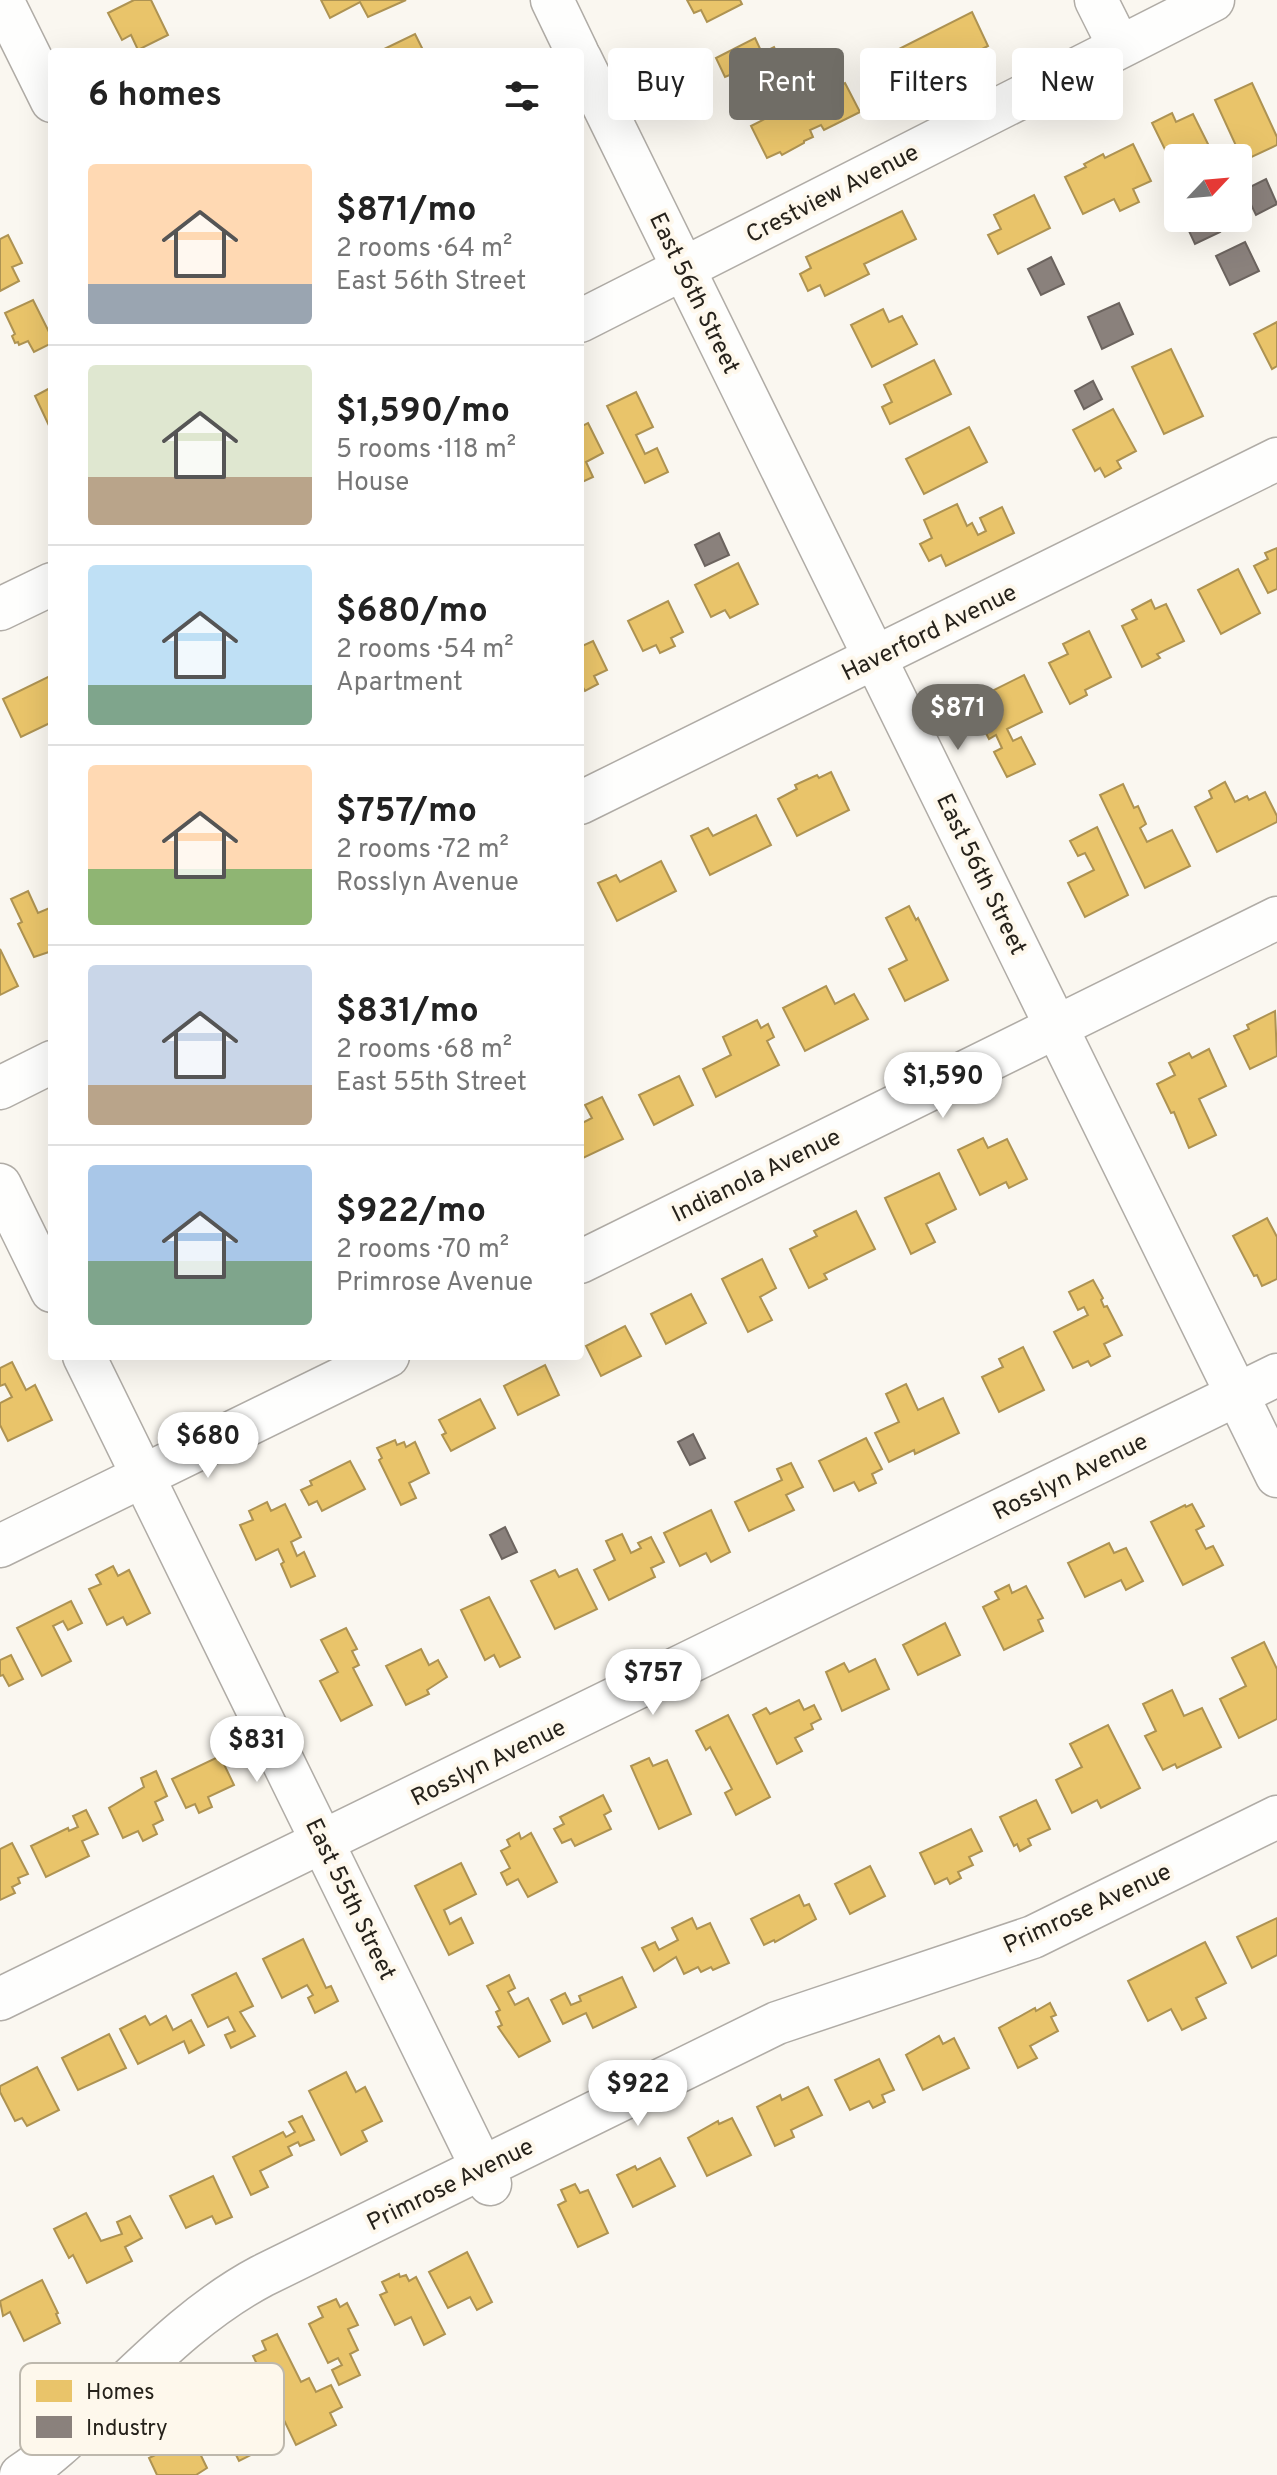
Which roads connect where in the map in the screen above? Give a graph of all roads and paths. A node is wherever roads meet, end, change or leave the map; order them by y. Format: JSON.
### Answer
{"nodes":[{"id":1,"x":2,"y":0,"type":"edge"},
{"id":2,"x":552,"y":0,"type":"edge"},
{"id":3,"x":1096,"y":0,"type":"edge"},
{"id":4,"x":1213,"y":0,"type":"edge"},
{"id":5,"x":1119,"y":46,"type":"junction"},
{"id":6,"x":575,"y":48,"type":"edge"},
{"id":7,"x":584,"y":66,"type":"edge"},
{"id":8,"x":48,"y":93,"type":"edge"},
{"id":9,"x":683,"y":269,"type":"junction"},
{"id":10,"x":584,"y":319,"type":"edge"},
{"id":11,"x":1277,"y":459,"type":"edge"},
{"id":12,"x":48,"y":586,"type":"edge"},
{"id":13,"x":0,"y":609,"type":"edge"},
{"id":14,"x":875,"y":659,"type":"junction"},
{"id":15,"x":584,"y":801,"type":"edge"},
{"id":16,"x":1277,"y":918,"type":"edge"},
{"id":17,"x":1058,"y":1027,"type":"junction"},
{"id":18,"x":48,"y":1064,"type":"edge"},
{"id":19,"x":0,"y":1088,"type":"edge"},
{"id":20,"x":0,"y":1185,"type":"edge"},
{"id":21,"x":584,"y":1260,"type":"edge"},
{"id":22,"x":48,"y":1283,"type":"edge"},
{"id":23,"x":86,"y":1360,"type":"edge"},
{"id":24,"x":380,"y":1360,"type":"edge"},
{"id":25,"x":1277,"y":1375,"type":"edge"},
{"id":26,"x":1237,"y":1395,"type":"junction"},
{"id":27,"x":143,"y":1476,"type":"junction"},
{"id":28,"x":1277,"y":1476,"type":"edge"},
{"id":29,"x":0,"y":1546,"type":"edge"},
{"id":30,"x":1277,"y":1817,"type":"edge"},
{"id":31,"x":323,"y":1843,"type":"junction"},
{"id":32,"x":0,"y":1999,"type":"edge"},
{"id":33,"x":486,"y":2176,"type":"junction"},
{"id":34,"x":147,"y":2363,"type":"edge"},
{"id":35,"x":47,"y":2455,"type":"edge"},
{"id":36,"x":21,"y":2475,"type":"edge"}],
"edges":[{"from":1,"to":8,"type":"street"},
{"from":2,"to":6,"type":"street"},
{"from":3,"to":5,"type":"street"},
{"from":4,"to":5,"type":"street","name":"Crestview Avenue"},
{"from":5,"to":9,"type":"street","name":"Crestview Avenue"},
{"from":7,"to":9,"type":"street","name":"East 56th Street"},
{"from":9,"to":10,"type":"street","name":"Crestview Avenue"},
{"from":9,"to":14,"type":"street","name":"East 56th Street"},
{"from":11,"to":14,"type":"street","name":"Haverford Avenue"},
{"from":12,"to":13,"type":"street"},
{"from":14,"to":15,"type":"street","name":"Haverford Avenue"},
{"from":14,"to":17,"type":"street","name":"East 56th Street"},
{"from":16,"to":17,"type":"street","name":"Indianola Avenue"},
{"from":17,"to":21,"type":"street","name":"Indianola Avenue"},
{"from":17,"to":26,"type":"street","name":"East 56th Street"},
{"from":18,"to":19,"type":"street"},
{"from":20,"to":22,"type":"street"},
{"from":23,"to":27,"type":"street","name":"East 55th Street"},
{"from":24,"to":27,"type":"street"},
{"from":25,"to":26,"type":"street","name":"Rosslyn Avenue"},
{"from":26,"to":28,"type":"street","name":"East 56th Street"},
{"from":26,"to":31,"type":"street","name":"Rosslyn Avenue"},
{"from":27,"to":29,"type":"street"},
{"from":27,"to":31,"type":"street","name":"East 55th Street"},
{"from":30,"to":33,"type":"street","name":"Primrose Avenue"},
{"from":31,"to":32,"type":"street","name":"Rosslyn Avenue"},
{"from":31,"to":33,"type":"street","name":"East 55th Street"},
{"from":33,"to":34,"type":"street","name":"Primrose Avenue"},
{"from":35,"to":36,"type":"street","name":"Primrose Avenue"}]}
